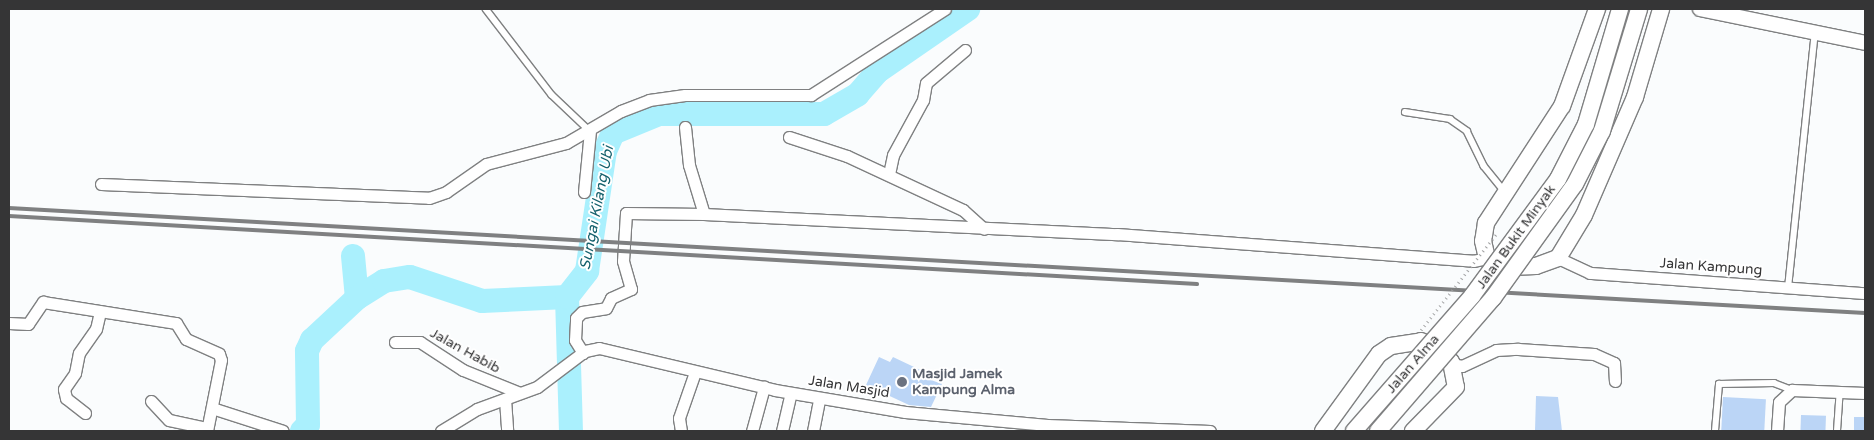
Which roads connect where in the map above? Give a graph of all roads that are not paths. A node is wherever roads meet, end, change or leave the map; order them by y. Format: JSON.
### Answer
{"nodes":[{"id":1,"x":486,"y":9,"type":"edge"},
{"id":2,"x":945,"y":9,"type":"edge"},
{"id":3,"x":1597,"y":9,"type":"edge"},
{"id":4,"x":1620,"y":9,"type":"edge"},
{"id":5,"x":1639,"y":9,"type":"edge"},
{"id":6,"x":1661,"y":9,"type":"edge"},
{"id":7,"x":1700,"y":9,"type":"edge"},
{"id":8,"x":1815,"y":33,"type":"junction"},
{"id":9,"x":1865,"y":43,"type":"edge"},
{"id":10,"x":965,"y":50,"type":"dead end"},
{"id":11,"x":1405,"y":112,"type":"dead end"},
{"id":12,"x":685,"y":127,"type":"dead end"},
{"id":13,"x":590,"y":131,"type":"junction"},
{"id":14,"x":789,"y":137,"type":"dead end"},
{"id":15,"x":889,"y":174,"type":"junction"},
{"id":16,"x":101,"y":184,"type":"dead end"},
{"id":17,"x":584,"y":192,"type":"dead end"},
{"id":18,"x":1505,"y":192,"type":"junction"},
{"id":19,"x":704,"y":214,"type":"junction"},
{"id":20,"x":984,"y":230,"type":"junction"},
{"id":21,"x":1487,"y":258,"type":"junction"},
{"id":22,"x":1558,"y":258,"type":"junction"},
{"id":23,"x":1788,"y":288,"type":"junction"},
{"id":24,"x":1865,"y":293,"type":"edge"},
{"id":25,"x":1472,"y":296,"type":"joint"},
{"id":26,"x":1493,"y":298,"type":"joint"},
{"id":27,"x":100,"y":311,"type":"junction"},
{"id":28,"x":9,"y":323,"type":"edge"},
{"id":29,"x":395,"y":342,"type":"dead end"},
{"id":30,"x":581,"y":354,"type":"junction"},
{"id":31,"x":1452,"y":364,"type":"junction"},
{"id":32,"x":695,"y":372,"type":"junction"},
{"id":33,"x":1615,"y":381,"type":"dead end"},
{"id":34,"x":764,"y":387,"type":"junction"},
{"id":35,"x":1792,"y":390,"type":"junction"},
{"id":36,"x":1840,"y":392,"type":"junction"},
{"id":37,"x":520,"y":393,"type":"junction"},
{"id":38,"x":791,"y":393,"type":"junction"},
{"id":39,"x":1865,"y":394,"type":"edge"},
{"id":40,"x":505,"y":399,"type":"junction"},
{"id":41,"x":819,"y":399,"type":"junction"},
{"id":42,"x":151,"y":401,"type":"dead end"},
{"id":43,"x":215,"y":408,"type":"junction"},
{"id":44,"x":85,"y":413,"type":"dead end"},
{"id":45,"x":1084,"y":429,"type":"edge"},
{"id":46,"x":1114,"y":429,"type":"edge"},
{"id":47,"x":207,"y":430,"type":"edge"},
{"id":48,"x":1184,"y":430,"type":"edge"},
{"id":49,"x":282,"y":431,"type":"edge"},
{"id":50,"x":441,"y":431,"type":"edge"},
{"id":51,"x":508,"y":431,"type":"edge"},
{"id":52,"x":681,"y":431,"type":"edge"},
{"id":53,"x":752,"y":431,"type":"edge"},
{"id":54,"x":782,"y":431,"type":"edge"},
{"id":55,"x":813,"y":431,"type":"edge"},
{"id":56,"x":1210,"y":431,"type":"edge"},
{"id":57,"x":1323,"y":431,"type":"edge"},
{"id":58,"x":1354,"y":431,"type":"edge"},
{"id":59,"x":1378,"y":431,"type":"edge"},
{"id":60,"x":1413,"y":431,"type":"edge"},
{"id":61,"x":1715,"y":431,"type":"edge"},
{"id":62,"x":1777,"y":431,"type":"edge"},
{"id":63,"x":1837,"y":431,"type":"edge"}],
"edges":[{"from":1,"to":13,"type":"lane"},
{"from":2,"to":13,"type":"street"},
{"from":3,"to":18,"type":"main road"},
{"from":4,"to":25,"type":"main road","name":"Jalan Bukit Minyak","bridge":true},
{"from":5,"to":26,"type":"main road","name":"Jalan Bukit Minyak","bridge":true},
{"from":6,"to":22,"type":"main road"},
{"from":7,"to":8,"type":"street"},
{"from":8,"to":9,"type":"street"},
{"from":8,"to":23,"type":"lane"},
{"from":10,"to":15,"type":"street"},
{"from":11,"to":18,"type":"lane"},
{"from":12,"to":19,"type":"street"},
{"from":13,"to":16,"type":"street"},
{"from":13,"to":17,"type":"street"},
{"from":14,"to":15,"type":"street"},
{"from":15,"to":20,"type":"street"},
{"from":18,"to":21,"type":"main road"},
{"from":19,"to":20,"type":"street"},
{"from":19,"to":30,"type":"street"},
{"from":20,"to":21,"type":"street"},
{"from":21,"to":22,"type":"main road"},
{"from":22,"to":23,"type":"street","name":"Jalan Kampung"},
{"from":23,"to":24,"type":"street","name":"Jalan Kampung"},
{"from":25,"to":58,"type":"main road","name":"Jalan Alma","bridge":true},
{"from":26,"to":59,"type":"main road","name":"Jalan Alma","bridge":true},
{"from":27,"to":28,"type":"street"},
{"from":27,"to":43,"type":"street"},
{"from":27,"to":44,"type":"street"},
{"from":29,"to":37,"type":"street","name":"Jalan Habib"},
{"from":30,"to":32,"type":"street","name":"Jalan Masjid"},
{"from":30,"to":37,"type":"street"},
{"from":31,"to":33,"type":"street"},
{"from":31,"to":57,"type":"main road"},
{"from":31,"to":60,"type":"main road"},
{"from":32,"to":34,"type":"street","name":"Jalan Masjid"},
{"from":32,"to":52,"type":"street"},
{"from":34,"to":38,"type":"street","name":"Jalan Masjid"},
{"from":34,"to":53,"type":"street"},
{"from":35,"to":36,"type":"street"},
{"from":35,"to":61,"type":"lane"},
{"from":35,"to":62,"type":"street"},
{"from":36,"to":39,"type":"street"},
{"from":36,"to":63,"type":"lane"},
{"from":37,"to":40,"type":"street"},
{"from":38,"to":41,"type":"street","name":"Jalan Masjid"},
{"from":38,"to":54,"type":"street"},
{"from":40,"to":50,"type":"street"},
{"from":40,"to":51,"type":"street"},
{"from":41,"to":45,"type":"street","name":"Jalan Masjid"},
{"from":41,"to":55,"type":"street"},
{"from":42,"to":47,"type":"street"},
{"from":43,"to":47,"type":"street"},
{"from":43,"to":49,"type":"street"},
{"from":45,"to":46,"type":"street","name":"Jalan Masjid"},
{"from":46,"to":48,"type":"street","name":"Jalan Masjid"},
{"from":48,"to":56,"type":"street","name":"Jalan Masjid"}]}
